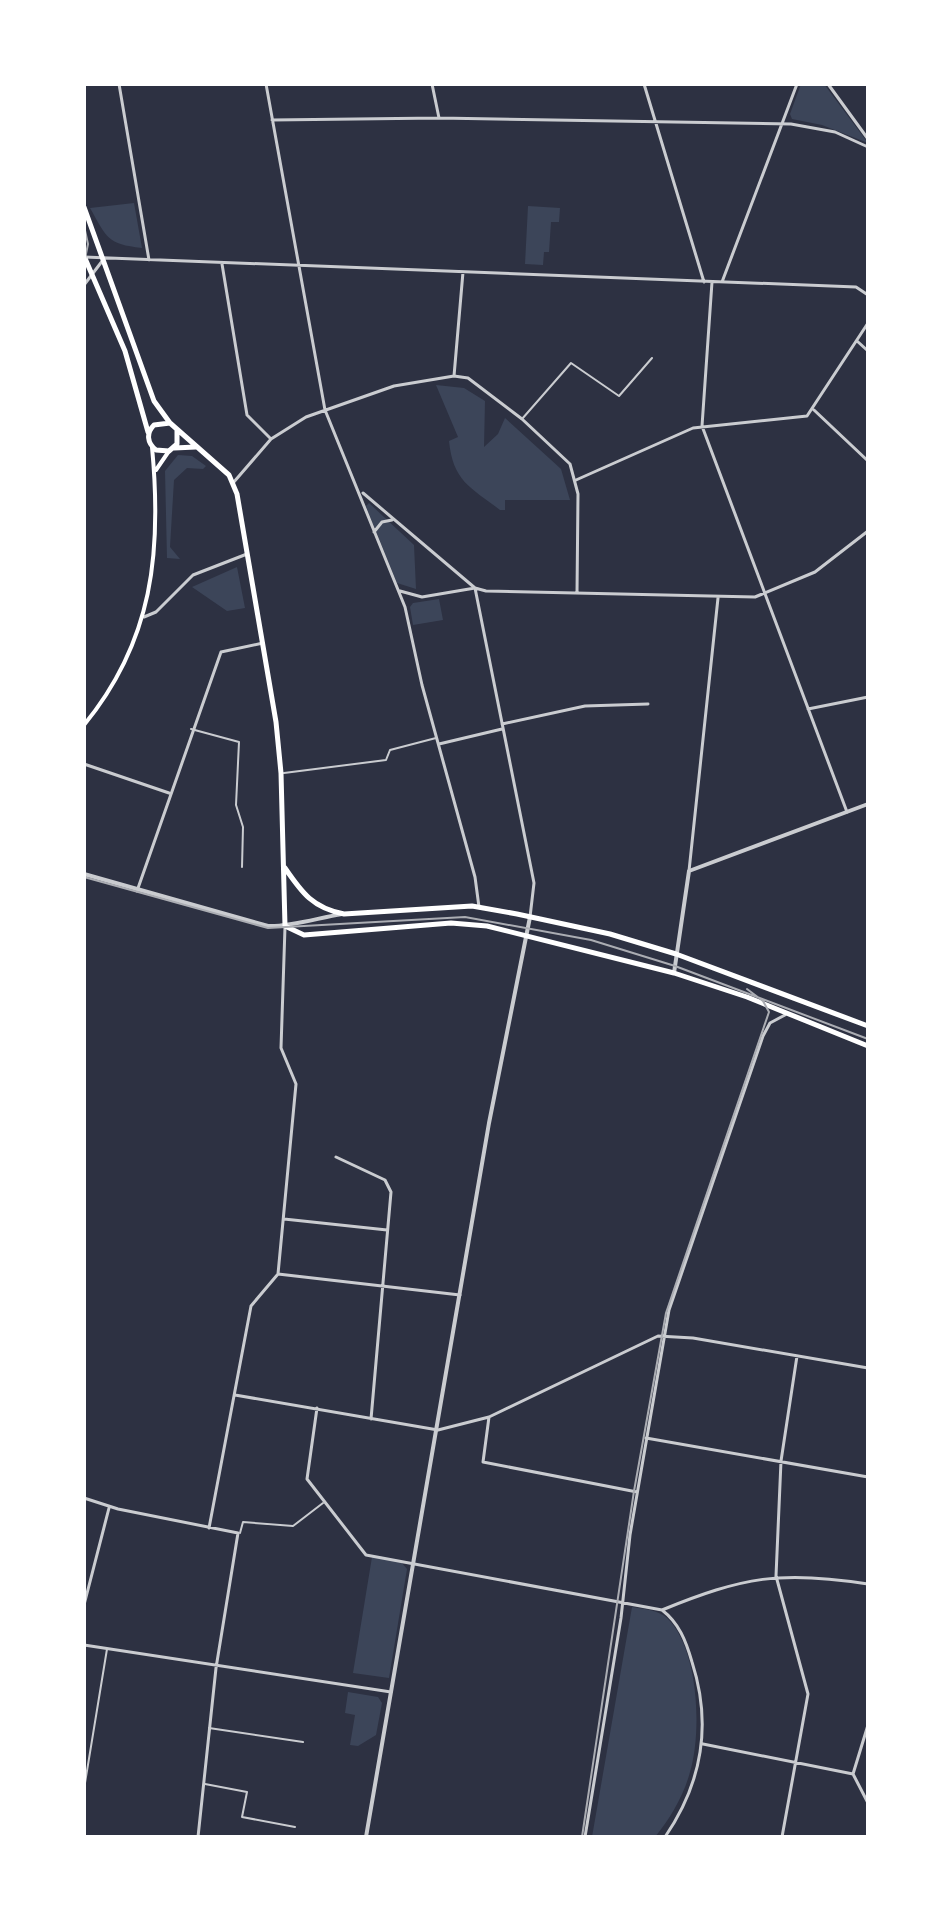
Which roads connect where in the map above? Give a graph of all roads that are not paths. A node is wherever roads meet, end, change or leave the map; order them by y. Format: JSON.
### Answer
{"nodes":[{"id":1,"x":119,"y":84,"type":"edge"},
{"id":2,"x":266,"y":84,"type":"edge"},
{"id":3,"x":432,"y":84,"type":"edge"},
{"id":4,"x":644,"y":84,"type":"edge"},
{"id":5,"x":797,"y":84,"type":"edge"},
{"id":6,"x":828,"y":84,"type":"edge"},
{"id":7,"x":439,"y":118,"type":"junction"},
{"id":8,"x":272,"y":120,"type":"junction"},
{"id":9,"x":657,"y":124,"type":"junction"},
{"id":10,"x":782,"y":124,"type":"junction"},
{"id":11,"x":868,"y":139,"type":"edge"},
{"id":12,"x":868,"y":147,"type":"edge"},
{"id":13,"x":84,"y":207,"type":"edge"},
{"id":14,"x":84,"y":256,"type":"edge"},
{"id":15,"x":105,"y":257,"type":"junction"},
{"id":16,"x":149,"y":260,"type":"junction"},
{"id":17,"x":222,"y":264,"type":"junction"},
{"id":18,"x":299,"y":267,"type":"junction"},
{"id":19,"x":464,"y":271,"type":"junction"},
{"id":20,"x":91,"y":275,"type":"junction"},
{"id":21,"x":704,"y":282,"type":"junction"},
{"id":22,"x":712,"y":282,"type":"junction"},
{"id":23,"x":722,"y":283,"type":"junction"},
{"id":24,"x":84,"y":285,"type":"edge"},
{"id":25,"x":867,"y":292,"type":"edge"},
{"id":26,"x":868,"y":323,"type":"edge"},
{"id":27,"x":857,"y":341,"type":"junction"},
{"id":28,"x":868,"y":351,"type":"edge"},
{"id":29,"x":652,"y":358,"type":"dead end"},
{"id":30,"x":454,"y":376,"type":"junction"},
{"id":31,"x":325,"y":410,"type":"junction"},
{"id":32,"x":814,"y":410,"type":"junction"},
{"id":33,"x":522,"y":419,"type":"junction"},
{"id":34,"x":170,"y":423,"type":"junction"},
{"id":35,"x":702,"y":426,"type":"junction"},
{"id":36,"x":177,"y":430,"type":"junction"},
{"id":37,"x":149,"y":432,"type":"junction"},
{"id":38,"x":271,"y":439,"type":"junction"},
{"id":39,"x":152,"y":447,"type":"junction"},
{"id":40,"x":197,"y":448,"type":"junction"},
{"id":41,"x":171,"y":450,"type":"junction"},
{"id":42,"x":868,"y":461,"type":"edge"},
{"id":43,"x":155,"y":472,"type":"junction"},
{"id":44,"x":576,"y":480,"type":"junction"},
{"id":45,"x":233,"y":483,"type":"junction"},
{"id":46,"x":360,"y":491,"type":"junction"},
{"id":47,"x":392,"y":520,"type":"junction"},
{"id":48,"x":868,"y":531,"type":"edge"},
{"id":49,"x":373,"y":534,"type":"junction"},
{"id":50,"x":247,"y":554,"type":"junction"},
{"id":51,"x":475,"y":588,"type":"junction"},
{"id":52,"x":398,"y":590,"type":"junction"},
{"id":53,"x":577,"y":593,"type":"junction"},
{"id":54,"x":765,"y":595,"type":"junction"},
{"id":55,"x":416,"y":597,"type":"junction"},
{"id":56,"x":718,"y":598,"type":"junction"},
{"id":57,"x":405,"y":607,"type":"junction"},
{"id":58,"x":144,"y":617,"type":"junction"},
{"id":59,"x":264,"y":643,"type":"junction"},
{"id":60,"x":868,"y":697,"type":"edge"},
{"id":61,"x":648,"y":704,"type":"dead end"},
{"id":62,"x":808,"y":709,"type":"junction"},
{"id":63,"x":84,"y":725,"type":"edge"},
{"id":64,"x":502,"y":726,"type":"junction"},
{"id":65,"x":191,"y":729,"type":"junction"},
{"id":66,"x":437,"y":737,"type":"junction"},
{"id":67,"x":439,"y":744,"type":"junction"},
{"id":68,"x":84,"y":764,"type":"edge"},
{"id":69,"x":281,"y":773,"type":"junction"},
{"id":70,"x":169,"y":793,"type":"junction"},
{"id":71,"x":868,"y":804,"type":"edge"},
{"id":72,"x":847,"y":812,"type":"junction"},
{"id":73,"x":242,"y":867,"type":"dead end"},
{"id":74,"x":284,"y":867,"type":"junction"},
{"id":75,"x":689,"y":871,"type":"junction"},
{"id":76,"x":84,"y":874,"type":"edge"},
{"id":77,"x":137,"y":891,"type":"junction"},
{"id":78,"x":479,"y":907,"type":"junction"},
{"id":79,"x":344,"y":914,"type":"junction"},
{"id":80,"x":530,"y":917,"type":"junction"},
{"id":81,"x":285,"y":926,"type":"junction"},
{"id":82,"x":526,"y":935,"type":"junction"},
{"id":83,"x":676,"y":954,"type":"junction"},
{"id":84,"x":674,"y":973,"type":"junction"},
{"id":85,"x":789,"y":1015,"type":"junction"},
{"id":86,"x":868,"y":1026,"type":"edge"},
{"id":87,"x":868,"y":1046,"type":"edge"},
{"id":88,"x":336,"y":1157,"type":"dead end"},
{"id":89,"x":284,"y":1219,"type":"junction"},
{"id":90,"x":387,"y":1230,"type":"junction"},
{"id":91,"x":278,"y":1274,"type":"junction"},
{"id":92,"x":385,"y":1288,"type":"junction"},
{"id":93,"x":460,"y":1295,"type":"junction"},
{"id":94,"x":663,"y":1336,"type":"junction"},
{"id":95,"x":797,"y":1356,"type":"junction"},
{"id":96,"x":868,"y":1368,"type":"edge"},
{"id":97,"x":235,"y":1395,"type":"junction"},
{"id":98,"x":317,"y":1408,"type":"junction"},
{"id":99,"x":489,"y":1417,"type":"junction"},
{"id":100,"x":371,"y":1419,"type":"junction"},
{"id":101,"x":438,"y":1430,"type":"junction"},
{"id":102,"x":646,"y":1438,"type":"junction"},
{"id":103,"x":781,"y":1461,"type":"junction"},
{"id":104,"x":868,"y":1477,"type":"edge"},
{"id":105,"x":637,"y":1492,"type":"junction"},
{"id":106,"x":84,"y":1498,"type":"edge"},
{"id":107,"x":324,"y":1502,"type":"junction"},
{"id":108,"x":109,"y":1507,"type":"junction"},
{"id":109,"x":209,"y":1528,"type":"junction"},
{"id":110,"x":238,"y":1533,"type":"junction"},
{"id":111,"x":414,"y":1562,"type":"junction"},
{"id":112,"x":776,"y":1576,"type":"junction"},
{"id":113,"x":868,"y":1584,"type":"edge"},
{"id":114,"x":86,"y":1586,"type":"edge"},
{"id":115,"x":621,"y":1603,"type":"junction"},
{"id":116,"x":84,"y":1605,"type":"edge"},
{"id":117,"x":662,"y":1610,"type":"junction"},
{"id":118,"x":84,"y":1645,"type":"edge"},
{"id":119,"x":107,"y":1649,"type":"junction"},
{"id":120,"x":216,"y":1668,"type":"junction"},
{"id":121,"x":391,"y":1692,"type":"junction"},
{"id":122,"x":868,"y":1725,"type":"edge"},
{"id":123,"x":209,"y":1728,"type":"junction"},
{"id":124,"x":303,"y":1742,"type":"dead end"},
{"id":125,"x":702,"y":1744,"type":"junction"},
{"id":126,"x":796,"y":1763,"type":"junction"},
{"id":127,"x":853,"y":1774,"type":"junction"},
{"id":128,"x":204,"y":1784,"type":"junction"},
{"id":129,"x":84,"y":1789,"type":"edge"},
{"id":130,"x":868,"y":1803,"type":"edge"},
{"id":131,"x":295,"y":1827,"type":"dead end"},
{"id":132,"x":198,"y":1837,"type":"edge"},
{"id":133,"x":366,"y":1837,"type":"edge"},
{"id":134,"x":585,"y":1837,"type":"edge"},
{"id":135,"x":665,"y":1837,"type":"edge"},
{"id":136,"x":782,"y":1837,"type":"edge"}],
"edges":[{"from":1,"to":16,"type":"street"},
{"from":2,"to":8,"type":"street"},
{"from":3,"to":7,"type":"street"},
{"from":4,"to":9,"type":"street"},
{"from":5,"to":10,"type":"street"},
{"from":6,"to":11,"type":"street"},
{"from":7,"to":8,"type":"street"},
{"from":7,"to":9,"type":"street"},
{"from":8,"to":18,"type":"street"},
{"from":9,"to":10,"type":"street"},
{"from":9,"to":21,"type":"street"},
{"from":10,"to":12,"type":"street"},
{"from":10,"to":23,"type":"street"},
{"from":13,"to":15,"type":"main road"},
{"from":14,"to":15,"type":"street"},
{"from":14,"to":20,"type":"main road"},
{"from":15,"to":16,"type":"street"},
{"from":15,"to":20,"type":"street"},
{"from":15,"to":34,"type":"main road"},
{"from":16,"to":17,"type":"street"},
{"from":17,"to":18,"type":"street"},
{"from":17,"to":38,"type":"street"},
{"from":18,"to":19,"type":"street"},
{"from":18,"to":31,"type":"street"},
{"from":19,"to":21,"type":"street"},
{"from":19,"to":30,"type":"street"},
{"from":20,"to":24,"type":"street"},
{"from":20,"to":37,"type":"main road"},
{"from":21,"to":22,"type":"street"},
{"from":22,"to":23,"type":"street"},
{"from":22,"to":35,"type":"street"},
{"from":23,"to":25,"type":"street"},
{"from":26,"to":27,"type":"street"},
{"from":27,"to":28,"type":"street"},
{"from":27,"to":32,"type":"street"},
{"from":29,"to":33,"type":"street"},
{"from":30,"to":31,"type":"street"},
{"from":30,"to":33,"type":"street"},
{"from":31,"to":38,"type":"street"},
{"from":31,"to":46,"type":"street"},
{"from":32,"to":35,"type":"street"},
{"from":32,"to":42,"type":"street"},
{"from":33,"to":44,"type":"street"},
{"from":34,"to":36,"type":"main road"},
{"from":34,"to":37,"type":"main road"},
{"from":35,"to":44,"type":"street"},
{"from":35,"to":54,"type":"street"},
{"from":36,"to":40,"type":"main road"},
{"from":36,"to":41,"type":"main road"},
{"from":37,"to":39,"type":"main road"},
{"from":38,"to":45,"type":"street"},
{"from":39,"to":41,"type":"main road"},
{"from":39,"to":43,"type":"main road"},
{"from":40,"to":41,"type":"main road"},
{"from":40,"to":45,"type":"main road"},
{"from":41,"to":43,"type":"main road"},
{"from":43,"to":58,"type":"main road"},
{"from":44,"to":53,"type":"street"},
{"from":45,"to":50,"type":"main road"},
{"from":46,"to":47,"type":"street"},
{"from":46,"to":49,"type":"street"},
{"from":47,"to":49,"type":"street"},
{"from":47,"to":51,"type":"street"},
{"from":48,"to":54,"type":"street"},
{"from":49,"to":52,"type":"street"},
{"from":50,"to":58,"type":"street"},
{"from":50,"to":59,"type":"main road"},
{"from":51,"to":53,"type":"street"},
{"from":51,"to":55,"type":"street"},
{"from":51,"to":64,"type":"street"},
{"from":52,"to":55,"type":"street"},
{"from":52,"to":57,"type":"street"},
{"from":53,"to":56,"type":"street"},
{"from":54,"to":56,"type":"street"},
{"from":54,"to":62,"type":"street"},
{"from":55,"to":57,"type":"street"},
{"from":56,"to":75,"type":"street"},
{"from":57,"to":66,"type":"street"},
{"from":58,"to":63,"type":"main road"},
{"from":59,"to":65,"type":"street"},
{"from":59,"to":69,"type":"main road"},
{"from":60,"to":62,"type":"street"},
{"from":61,"to":64,"type":"street"},
{"from":62,"to":72,"type":"street"},
{"from":64,"to":67,"type":"street"},
{"from":64,"to":80,"type":"street"},
{"from":65,"to":70,"type":"street"},
{"from":65,"to":73,"type":"street"},
{"from":66,"to":67,"type":"street"},
{"from":66,"to":69,"type":"street"},
{"from":67,"to":78,"type":"street"},
{"from":68,"to":70,"type":"street"},
{"from":69,"to":74,"type":"main road"},
{"from":70,"to":77,"type":"street"},
{"from":71,"to":72,"type":"street"},
{"from":72,"to":75,"type":"street"},
{"from":74,"to":79,"type":"main road"},
{"from":74,"to":81,"type":"main road"},
{"from":75,"to":83,"type":"street"},
{"from":76,"to":77,"type":"street"},
{"from":77,"to":81,"type":"street"},
{"from":78,"to":79,"type":"main road"},
{"from":78,"to":80,"type":"main road"},
{"from":79,"to":81,"type":"street"},
{"from":80,"to":82,"type":"street"},
{"from":80,"to":83,"type":"main road"},
{"from":81,"to":82,"type":"main road"},
{"from":81,"to":89,"type":"street"},
{"from":82,"to":84,"type":"main road"},
{"from":82,"to":93,"type":"street"},
{"from":83,"to":84,"type":"street"},
{"from":83,"to":86,"type":"main road"},
{"from":84,"to":85,"type":"main road"},
{"from":85,"to":87,"type":"main road"},
{"from":85,"to":94,"type":"street"},
{"from":88,"to":90,"type":"street"},
{"from":89,"to":90,"type":"street"},
{"from":89,"to":91,"type":"street"},
{"from":90,"to":92,"type":"street"},
{"from":91,"to":92,"type":"street"},
{"from":91,"to":97,"type":"street"},
{"from":92,"to":93,"type":"street"},
{"from":92,"to":100,"type":"street"},
{"from":93,"to":101,"type":"street"},
{"from":94,"to":95,"type":"street"},
{"from":94,"to":99,"type":"street"},
{"from":94,"to":102,"type":"street"},
{"from":95,"to":96,"type":"street"},
{"from":95,"to":103,"type":"street"},
{"from":97,"to":98,"type":"street"},
{"from":97,"to":109,"type":"street"},
{"from":98,"to":100,"type":"street"},
{"from":98,"to":107,"type":"street"},
{"from":99,"to":101,"type":"street"},
{"from":99,"to":105,"type":"street"},
{"from":100,"to":101,"type":"street"},
{"from":101,"to":111,"type":"street"},
{"from":102,"to":103,"type":"street"},
{"from":102,"to":105,"type":"street"},
{"from":103,"to":104,"type":"street"},
{"from":103,"to":112,"type":"street"},
{"from":105,"to":115,"type":"street"},
{"from":106,"to":108,"type":"street"},
{"from":107,"to":110,"type":"street"},
{"from":107,"to":111,"type":"street"},
{"from":108,"to":109,"type":"street"},
{"from":108,"to":114,"type":"street"},
{"from":109,"to":110,"type":"street"},
{"from":110,"to":120,"type":"street"},
{"from":111,"to":115,"type":"street"},
{"from":111,"to":121,"type":"street"},
{"from":112,"to":113,"type":"street"},
{"from":112,"to":117,"type":"street"},
{"from":112,"to":126,"type":"street"},
{"from":114,"to":116,"type":"street"},
{"from":115,"to":117,"type":"street"},
{"from":115,"to":134,"type":"street"},
{"from":117,"to":125,"type":"street"},
{"from":118,"to":119,"type":"street"},
{"from":119,"to":120,"type":"street"},
{"from":119,"to":129,"type":"street"},
{"from":120,"to":121,"type":"street"},
{"from":120,"to":123,"type":"street"},
{"from":121,"to":133,"type":"street"},
{"from":122,"to":127,"type":"street"},
{"from":123,"to":124,"type":"street"},
{"from":123,"to":128,"type":"street"},
{"from":125,"to":126,"type":"street"},
{"from":125,"to":135,"type":"street"},
{"from":126,"to":127,"type":"street"},
{"from":126,"to":136,"type":"street"},
{"from":127,"to":130,"type":"street"},
{"from":128,"to":131,"type":"street"},
{"from":128,"to":132,"type":"street"}]}
